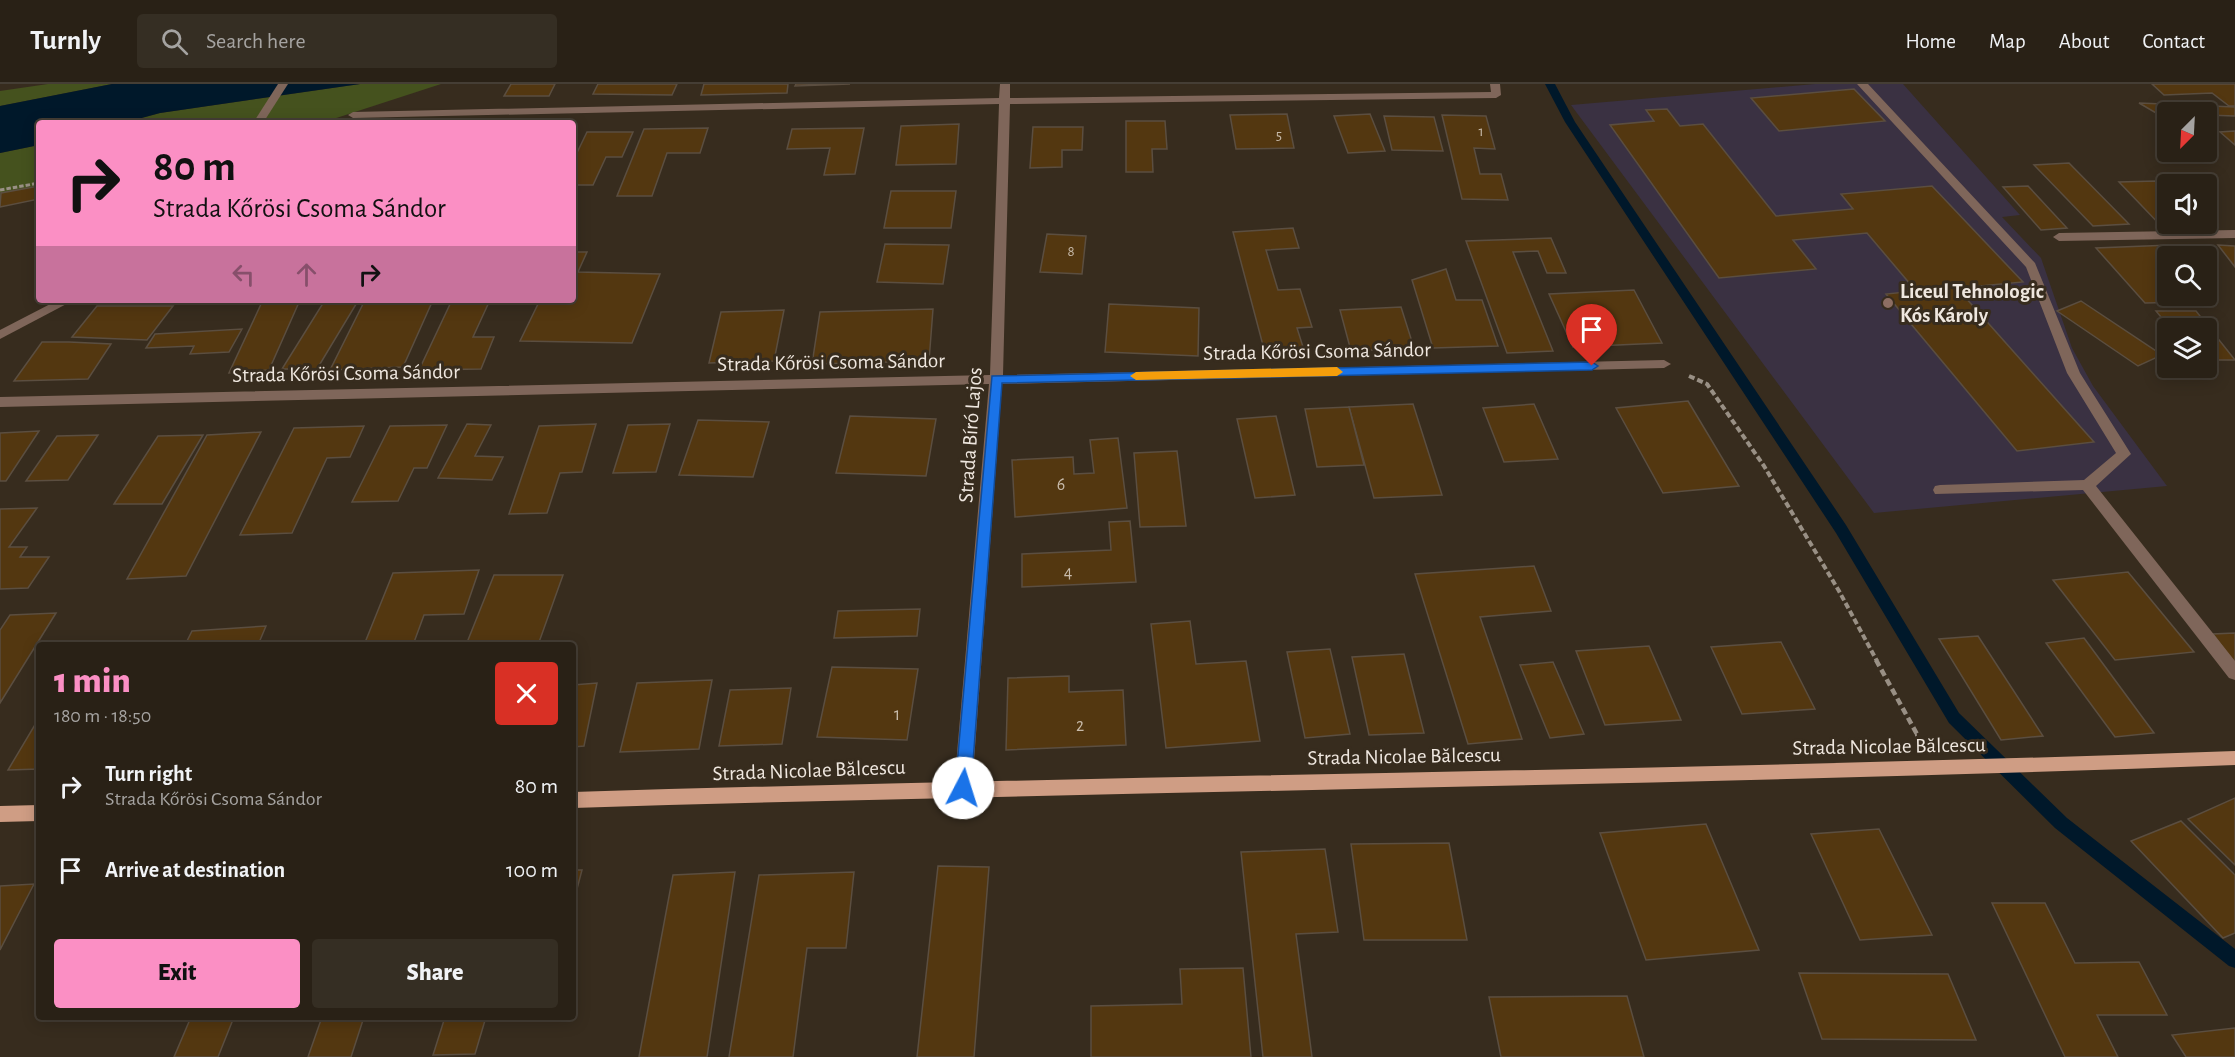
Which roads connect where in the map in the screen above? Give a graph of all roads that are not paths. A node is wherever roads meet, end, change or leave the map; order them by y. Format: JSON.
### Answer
{"nodes":[{"id":1,"x":283,"y":84,"type":"edge"},
{"id":2,"x":1005,"y":84,"type":"edge"},
{"id":3,"x":1862,"y":84,"type":"edge"},
{"id":4,"x":1496,"y":90,"type":"edge"},
{"id":5,"x":1004,"y":101,"type":"junction"},
{"id":6,"x":353,"y":115,"type":"dead end"},
{"id":7,"x":261,"y":120,"type":"edge"},
{"id":8,"x":2235,"y":234,"type":"edge"},
{"id":9,"x":2059,"y":237,"type":"dead end"},
{"id":10,"x":62,"y":303,"type":"edge"},
{"id":11,"x":0,"y":335,"type":"edge"},
{"id":12,"x":1664,"y":364,"type":"road end"},
{"id":13,"x":996,"y":379,"type":"junction"},
{"id":14,"x":0,"y":402,"type":"edge"},
{"id":15,"x":2087,"y":485,"type":"junction"},
{"id":16,"x":1940,"y":490,"type":"dead end"},
{"id":17,"x":2235,"y":673,"type":"edge"},
{"id":18,"x":2235,"y":758,"type":"edge"},
{"id":19,"x":963,"y":788,"type":"junction"},
{"id":20,"x":576,"y":800,"type":"edge"},
{"id":21,"x":0,"y":813,"type":"edge"},
{"id":22,"x":36,"y":813,"type":"edge"}],
"edges":[{"from":1,"to":7,"type":"street"},
{"from":2,"to":5,"type":"street","name":"Strada Bíró Lajos"},
{"from":3,"to":15,"type":"street"},
{"from":4,"to":5,"type":"street"},
{"from":5,"to":6,"type":"street"},
{"from":5,"to":13,"type":"street","name":"Strada Bíró Lajos"},
{"from":8,"to":9,"type":"street"},
{"from":10,"to":11,"type":"street"},
{"from":12,"to":13,"type":"street","name":"Strada Kőrösi Csoma Sándor"},
{"from":13,"to":14,"type":"street","name":"Strada Kőrösi Csoma Sándor"},
{"from":13,"to":19,"type":"street","name":"Strada Bíró Lajos"},
{"from":15,"to":16,"type":"street"},
{"from":15,"to":17,"type":"street"},
{"from":18,"to":19,"type":"main road","name":"Strada Nicolae Bălcescu"},
{"from":19,"to":20,"type":"main road","name":"Strada Nicolae Bălcescu"},
{"from":21,"to":22,"type":"main road"}]}
